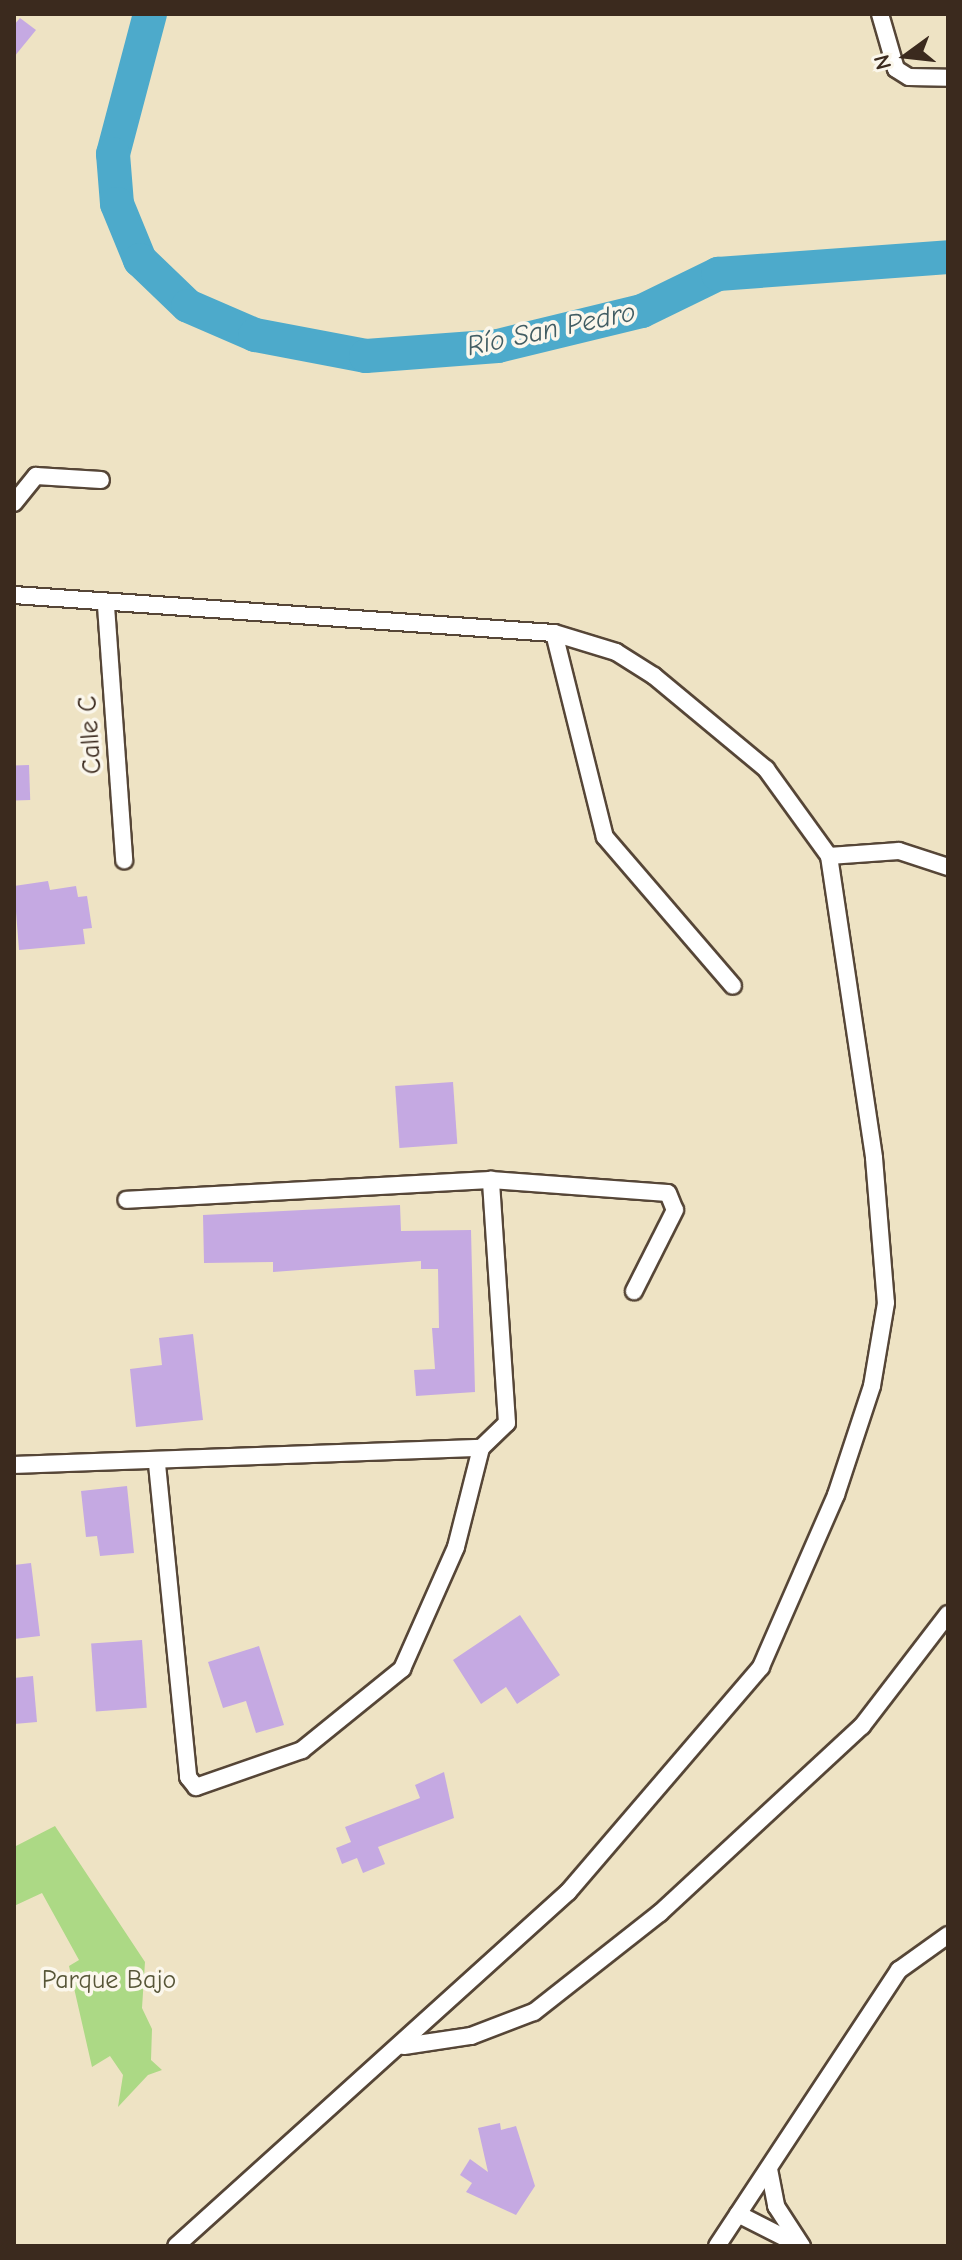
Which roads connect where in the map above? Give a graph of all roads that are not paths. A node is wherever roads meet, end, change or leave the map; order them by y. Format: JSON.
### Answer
{"nodes":[{"id":1,"x":880,"y":14,"type":"edge"},
{"id":2,"x":948,"y":78,"type":"edge"},
{"id":3,"x":101,"y":480,"type":"dead end"},
{"id":4,"x":14,"y":503,"type":"edge"},
{"id":5,"x":14,"y":595,"type":"edge"},
{"id":6,"x":106,"y":606,"type":"junction"},
{"id":7,"x":554,"y":633,"type":"junction"},
{"id":8,"x":829,"y":856,"type":"junction"},
{"id":9,"x":124,"y":860,"type":"dead end"},
{"id":10,"x":948,"y":867,"type":"edge"},
{"id":11,"x":733,"y":986,"type":"dead end"},
{"id":12,"x":491,"y":1180,"type":"junction"},
{"id":13,"x":127,"y":1200,"type":"dead end"},
{"id":14,"x":634,"y":1291,"type":"dead end"},
{"id":15,"x":481,"y":1448,"type":"junction"},
{"id":16,"x":157,"y":1464,"type":"junction"},
{"id":17,"x":14,"y":1465,"type":"edge"},
{"id":18,"x":948,"y":1614,"type":"edge"},
{"id":19,"x":948,"y":1935,"type":"edge"},
{"id":20,"x":404,"y":2046,"type":"junction"},
{"id":21,"x":769,"y":2169,"type":"junction"},
{"id":22,"x":738,"y":2214,"type":"junction"},
{"id":23,"x":176,"y":2246,"type":"edge"},
{"id":24,"x":717,"y":2246,"type":"edge"},
{"id":25,"x":802,"y":2246,"type":"edge"}],
"edges":[{"from":1,"to":2,"type":"street"},
{"from":3,"to":4,"type":"street"},
{"from":5,"to":6,"type":"street"},
{"from":6,"to":7,"type":"street"},
{"from":6,"to":9,"type":"street","name":"Calle C"},
{"from":7,"to":8,"type":"street"},
{"from":7,"to":11,"type":"street"},
{"from":8,"to":10,"type":"street"},
{"from":8,"to":20,"type":"street"},
{"from":12,"to":13,"type":"street"},
{"from":12,"to":14,"type":"street"},
{"from":12,"to":15,"type":"street"},
{"from":15,"to":16,"type":"street"},
{"from":15,"to":16,"type":"street"},
{"from":16,"to":17,"type":"street"},
{"from":18,"to":20,"type":"street"},
{"from":19,"to":21,"type":"street"},
{"from":20,"to":23,"type":"street"},
{"from":21,"to":22,"type":"street"},
{"from":21,"to":25,"type":"street"},
{"from":22,"to":24,"type":"street"},
{"from":22,"to":25,"type":"street"}]}
